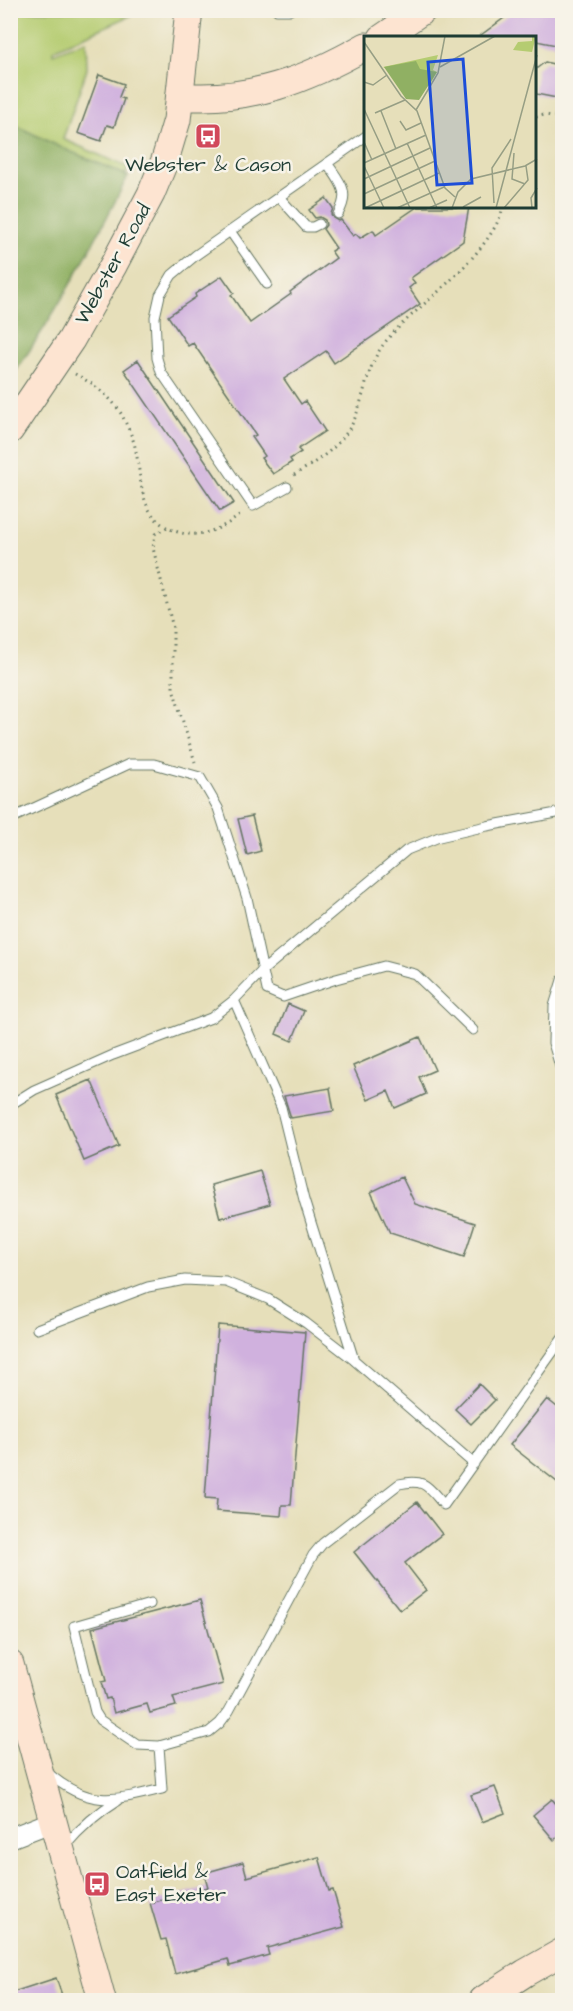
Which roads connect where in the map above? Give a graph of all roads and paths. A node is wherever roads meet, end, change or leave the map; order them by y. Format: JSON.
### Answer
{"nodes":[{"id":1,"x":189,"y":10,"type":"edge"},
{"id":2,"x":277,"y":10,"type":"edge"},
{"id":3,"x":290,"y":10,"type":"edge"},
{"id":4,"x":364,"y":47,"type":"edge"},
{"id":5,"x":180,"y":96,"type":"junction"},
{"id":6,"x":537,"y":117,"type":"edge"},
{"id":7,"x":562,"y":117,"type":"edge"},
{"id":8,"x":364,"y":137,"type":"edge"},
{"id":9,"x":327,"y":163,"type":"junction"},
{"id":10,"x":279,"y":197,"type":"junction"},
{"id":11,"x":503,"y":208,"type":"edge"},
{"id":12,"x":338,"y":214,"type":"dead end"},
{"id":13,"x":319,"y":224,"type":"dead end"},
{"id":14,"x":230,"y":231,"type":"junction"},
{"id":15,"x":267,"y":284,"type":"dead end"},
{"id":16,"x":72,"y":373,"type":"dead end"},
{"id":17,"x":10,"y":430,"type":"edge"},
{"id":18,"x":287,"y":487,"type":"joint"},
{"id":19,"x":253,"y":506,"type":"junction"},
{"id":20,"x":167,"y":528,"type":"junction"},
{"id":21,"x":200,"y":777,"type":"junction"},
{"id":22,"x":562,"y":812,"type":"edge"},
{"id":23,"x":10,"y":819,"type":"edge"},
{"id":24,"x":262,"y":971,"type":"junction"},
{"id":25,"x":562,"y":980,"type":"edge"},
{"id":26,"x":234,"y":1000,"type":"junction"},
{"id":27,"x":473,"y":1030,"type":"dead end"},
{"id":28,"x":562,"y":1073,"type":"edge"},
{"id":29,"x":10,"y":1105,"type":"edge"},
{"id":30,"x":37,"y":1329,"type":"dead end"},
{"id":31,"x":562,"y":1339,"type":"edge"},
{"id":32,"x":354,"y":1360,"type":"junction"},
{"id":33,"x":474,"y":1464,"type":"junction"},
{"id":34,"x":150,"y":1604,"type":"dead end"},
{"id":35,"x":10,"y":1664,"type":"edge"},
{"id":36,"x":159,"y":1746,"type":"junction"},
{"id":37,"x":37,"y":1760,"type":"junction"},
{"id":38,"x":120,"y":1799,"type":"junction"},
{"id":39,"x":54,"y":1821,"type":"junction"},
{"id":40,"x":10,"y":1838,"type":"edge"},
{"id":41,"x":62,"y":1850,"type":"junction"},
{"id":42,"x":562,"y":1952,"type":"edge"},
{"id":43,"x":102,"y":2001,"type":"edge"},
{"id":44,"x":483,"y":2001,"type":"edge"}],
"edges":[{"from":1,"to":5,"type":"street","name":"Webster Road"},
{"from":2,"to":3,"type":"lane"},
{"from":4,"to":5,"type":"street"},
{"from":5,"to":17,"type":"street","name":"Webster Road"},
{"from":6,"to":7,"type":"path"},
{"from":8,"to":9,"type":"lane"},
{"from":9,"to":10,"type":"lane"},
{"from":9,"to":12,"type":"lane"},
{"from":10,"to":13,"type":"lane"},
{"from":10,"to":14,"type":"lane"},
{"from":11,"to":18,"type":"path"},
{"from":14,"to":15,"type":"lane"},
{"from":14,"to":19,"type":"lane"},
{"from":16,"to":20,"type":"path"},
{"from":18,"to":19,"type":"lane"},
{"from":19,"to":20,"type":"path"},
{"from":20,"to":21,"type":"path"},
{"from":21,"to":23,"type":"lane"},
{"from":21,"to":24,"type":"lane"},
{"from":22,"to":24,"type":"lane"},
{"from":24,"to":26,"type":"lane"},
{"from":24,"to":27,"type":"lane"},
{"from":25,"to":28,"type":"lane"},
{"from":26,"to":29,"type":"lane"},
{"from":26,"to":32,"type":"lane"},
{"from":30,"to":32,"type":"lane"},
{"from":31,"to":33,"type":"lane"},
{"from":32,"to":33,"type":"lane"},
{"from":33,"to":36,"type":"lane"},
{"from":34,"to":36,"type":"lane"},
{"from":35,"to":37,"type":"street"},
{"from":36,"to":38,"type":"lane"},
{"from":37,"to":38,"type":"lane"},
{"from":37,"to":39,"type":"street"},
{"from":38,"to":41,"type":"lane"},
{"from":39,"to":40,"type":"street"},
{"from":39,"to":41,"type":"street"},
{"from":41,"to":43,"type":"street"},
{"from":42,"to":44,"type":"street"}]}
